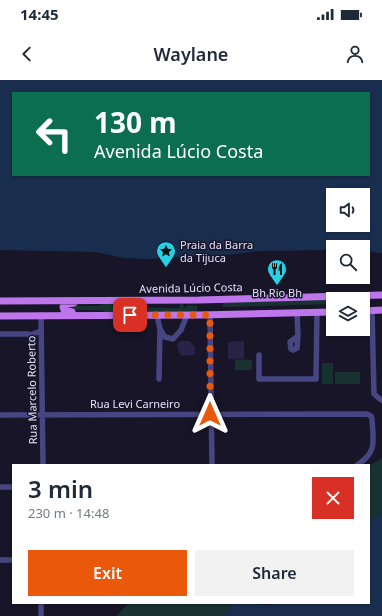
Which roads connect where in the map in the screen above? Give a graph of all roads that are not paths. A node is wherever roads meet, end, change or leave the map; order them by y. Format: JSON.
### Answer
{"nodes":[{"id":1,"x":382,"y":295,"type":"edge"},
{"id":2,"x":94,"y":300,"type":"junction"},
{"id":3,"x":0,"y":301,"type":"edge"},
{"id":4,"x":382,"y":310,"type":"edge"},
{"id":5,"x":372,"y":311,"type":"joint"},
{"id":6,"x":317,"y":312,"type":"junction"},
{"id":7,"x":326,"y":312,"type":"edge"},
{"id":8,"x":297,"y":313,"type":"junction"},
{"id":9,"x":41,"y":315,"type":"junction"},
{"id":10,"x":157,"y":315,"type":"junction"},
{"id":11,"x":187,"y":315,"type":"junction"},
{"id":12,"x":210,"y":315,"type":"junction"},
{"id":13,"x":0,"y":316,"type":"edge"},
{"id":14,"x":89,"y":316,"type":"junction"},
{"id":15,"x":160,"y":329,"type":"junction"},
{"id":16,"x":41,"y":331,"type":"junction"},
{"id":17,"x":0,"y":334,"type":"edge"},
{"id":18,"x":30,"y":335,"type":"junction"},
{"id":19,"x":298,"y":336,"type":"dead end"},
{"id":20,"x":31,"y":348,"type":"dead end"},
{"id":21,"x":258,"y":355,"type":"dead end"},
{"id":22,"x":159,"y":379,"type":"dead end"},
{"id":23,"x":381,"y":400,"type":"edge"},
{"id":24,"x":42,"y":414,"type":"junction"},
{"id":25,"x":210,"y":414,"type":"junction"},
{"id":26,"x":0,"y":415,"type":"edge"},
{"id":27,"x":42,"y":464,"type":"edge"},
{"id":28,"x":212,"y":464,"type":"edge"},
{"id":29,"x":358,"y":464,"type":"edge"},
{"id":30,"x":0,"y":486,"type":"edge"},
{"id":31,"x":12,"y":486,"type":"edge"},
{"id":32,"x":0,"y":560,"type":"edge"},
{"id":33,"x":12,"y":560,"type":"edge"},
{"id":34,"x":41,"y":604,"type":"edge"},
{"id":35,"x":41,"y":616,"type":"edge"}],
"edges":[{"from":1,"to":2,"type":"main road","name":"Avenida Lúcio Costa"},
{"from":2,"to":3,"type":"main road","name":"Avenida Lúcio Costa"},
{"from":2,"to":14,"type":"main road"},
{"from":4,"to":5,"type":"main road"},
{"from":5,"to":23,"type":"street"},
{"from":6,"to":7,"type":"main road"},
{"from":6,"to":8,"type":"main road"},
{"from":6,"to":21,"type":"street"},
{"from":8,"to":12,"type":"main road"},
{"from":8,"to":19,"type":"street"},
{"from":9,"to":13,"type":"main road"},
{"from":9,"to":14,"type":"main road"},
{"from":9,"to":16,"type":"street","name":"Rua Marcelo Roberto"},
{"from":10,"to":11,"type":"main road"},
{"from":10,"to":14,"type":"main road"},
{"from":10,"to":15,"type":"street"},
{"from":11,"to":12,"type":"main road"},
{"from":11,"to":15,"type":"street"},
{"from":12,"to":25,"type":"street"},
{"from":15,"to":22,"type":"street"},
{"from":16,"to":18,"type":"street"},
{"from":16,"to":24,"type":"street","name":"Rua Marcelo Roberto"},
{"from":17,"to":18,"type":"street"},
{"from":18,"to":20,"type":"street"},
{"from":24,"to":25,"type":"street","name":"Rua Levi Carneiro"},
{"from":24,"to":26,"type":"street","name":"Rua Levi Carneiro"},
{"from":24,"to":27,"type":"street","name":"Rua Marcelo Roberto"},
{"from":25,"to":28,"type":"street"},
{"from":25,"to":29,"type":"street","name":"Rua Levi Carneiro"},
{"from":30,"to":31,"type":"street"},
{"from":32,"to":33,"type":"street"},
{"from":34,"to":35,"type":"street"}]}
